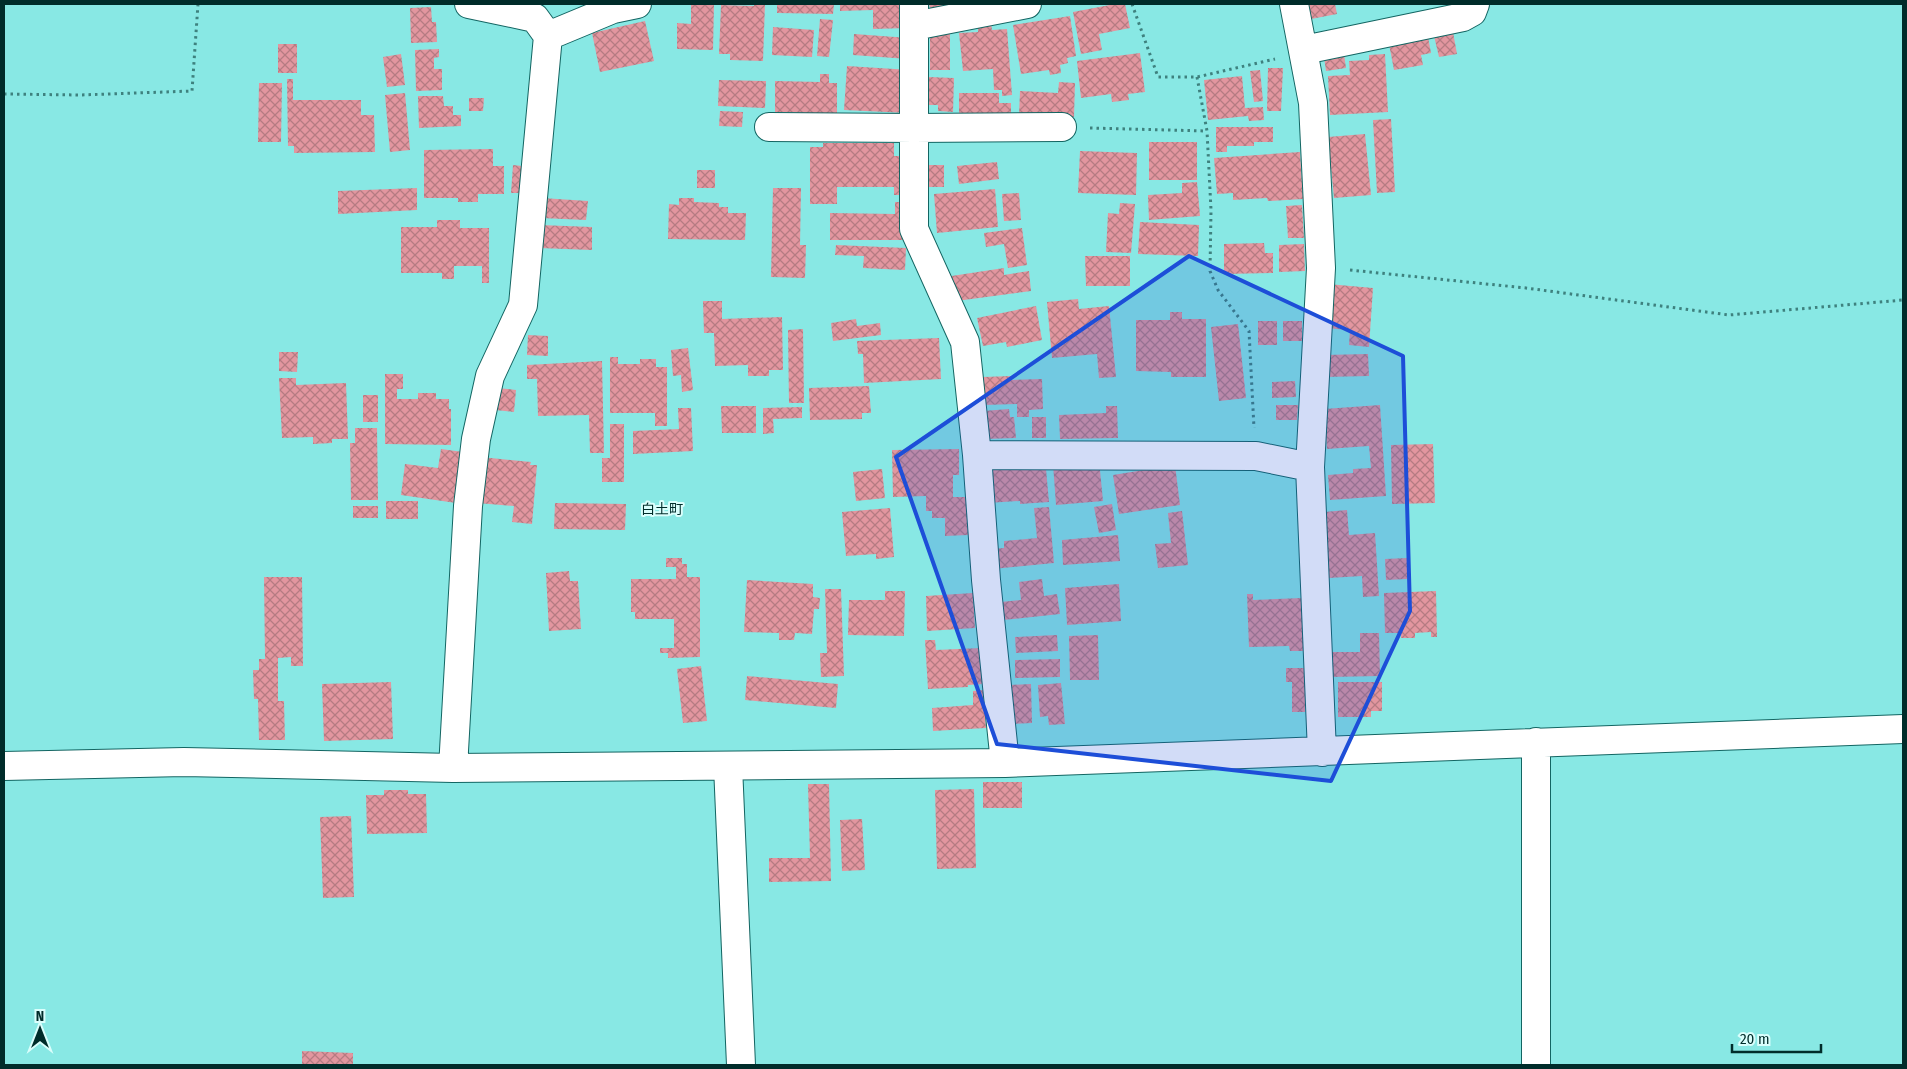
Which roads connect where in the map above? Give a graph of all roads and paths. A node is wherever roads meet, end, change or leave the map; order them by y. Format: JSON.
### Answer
{"nodes":[{"id":1,"x":198,"y":4,"type":"edge"},
{"id":2,"x":469,"y":4,"type":"edge"},
{"id":3,"x":637,"y":4,"type":"edge"},
{"id":4,"x":1026,"y":4,"type":"edge"},
{"id":5,"x":1132,"y":4,"type":"edge"},
{"id":6,"x":1294,"y":4,"type":"edge"},
{"id":7,"x":1475,"y":4,"type":"edge"},
{"id":8,"x":914,"y":15,"type":"edge"},
{"id":9,"x":548,"y":36,"type":"junction"},
{"id":10,"x":1304,"y":50,"type":"junction"},
{"id":11,"x":1197,"y":77,"type":"junction"},
{"id":12,"x":4,"y":94,"type":"edge"},
{"id":13,"x":769,"y":127,"type":"dead end"},
{"id":14,"x":1062,"y":127,"type":"joint"},
{"id":15,"x":914,"y":128,"type":"junction"},
{"id":16,"x":1207,"y":131,"type":"junction"},
{"id":17,"x":1321,"y":268,"type":"junction"},
{"id":18,"x":1903,"y":300,"type":"edge"},
{"id":19,"x":977,"y":455,"type":"junction"},
{"id":20,"x":1256,"y":456,"type":"junction"},
{"id":21,"x":1310,"y":467,"type":"junction"},
{"id":22,"x":1903,"y":729,"type":"edge"},
{"id":23,"x":1536,"y":742,"type":"junction"},
{"id":24,"x":1322,"y":752,"type":"junction"},
{"id":25,"x":1005,"y":763,"type":"junction"},
{"id":26,"x":4,"y":766,"type":"edge"},
{"id":27,"x":728,"y":766,"type":"junction"},
{"id":28,"x":453,"y":768,"type":"junction"},
{"id":29,"x":741,"y":1065,"type":"edge"},
{"id":30,"x":1536,"y":1065,"type":"edge"}],
"edges":[{"from":1,"to":12,"type":"path"},
{"from":2,"to":9,"type":"street"},
{"from":3,"to":9,"type":"street"},
{"from":4,"to":8,"type":"street"},
{"from":5,"to":11,"type":"path"},
{"from":6,"to":10,"type":"street"},
{"from":7,"to":10,"type":"street"},
{"from":8,"to":15,"type":"street"},
{"from":9,"to":28,"type":"street"},
{"from":10,"to":11,"type":"path"},
{"from":10,"to":17,"type":"street"},
{"from":11,"to":16,"type":"path"},
{"from":13,"to":15,"type":"street"},
{"from":14,"to":15,"type":"street"},
{"from":14,"to":16,"type":"path"},
{"from":15,"to":19,"type":"street"},
{"from":16,"to":20,"type":"path"},
{"from":17,"to":18,"type":"path"},
{"from":17,"to":21,"type":"street"},
{"from":19,"to":20,"type":"street"},
{"from":19,"to":25,"type":"street"},
{"from":20,"to":21,"type":"street"},
{"from":21,"to":24,"type":"street"},
{"from":22,"to":23,"type":"street"},
{"from":23,"to":24,"type":"street"},
{"from":23,"to":30,"type":"street"},
{"from":24,"to":25,"type":"street"},
{"from":25,"to":27,"type":"street"},
{"from":26,"to":28,"type":"street"},
{"from":27,"to":28,"type":"street"},
{"from":27,"to":29,"type":"street"}]}
